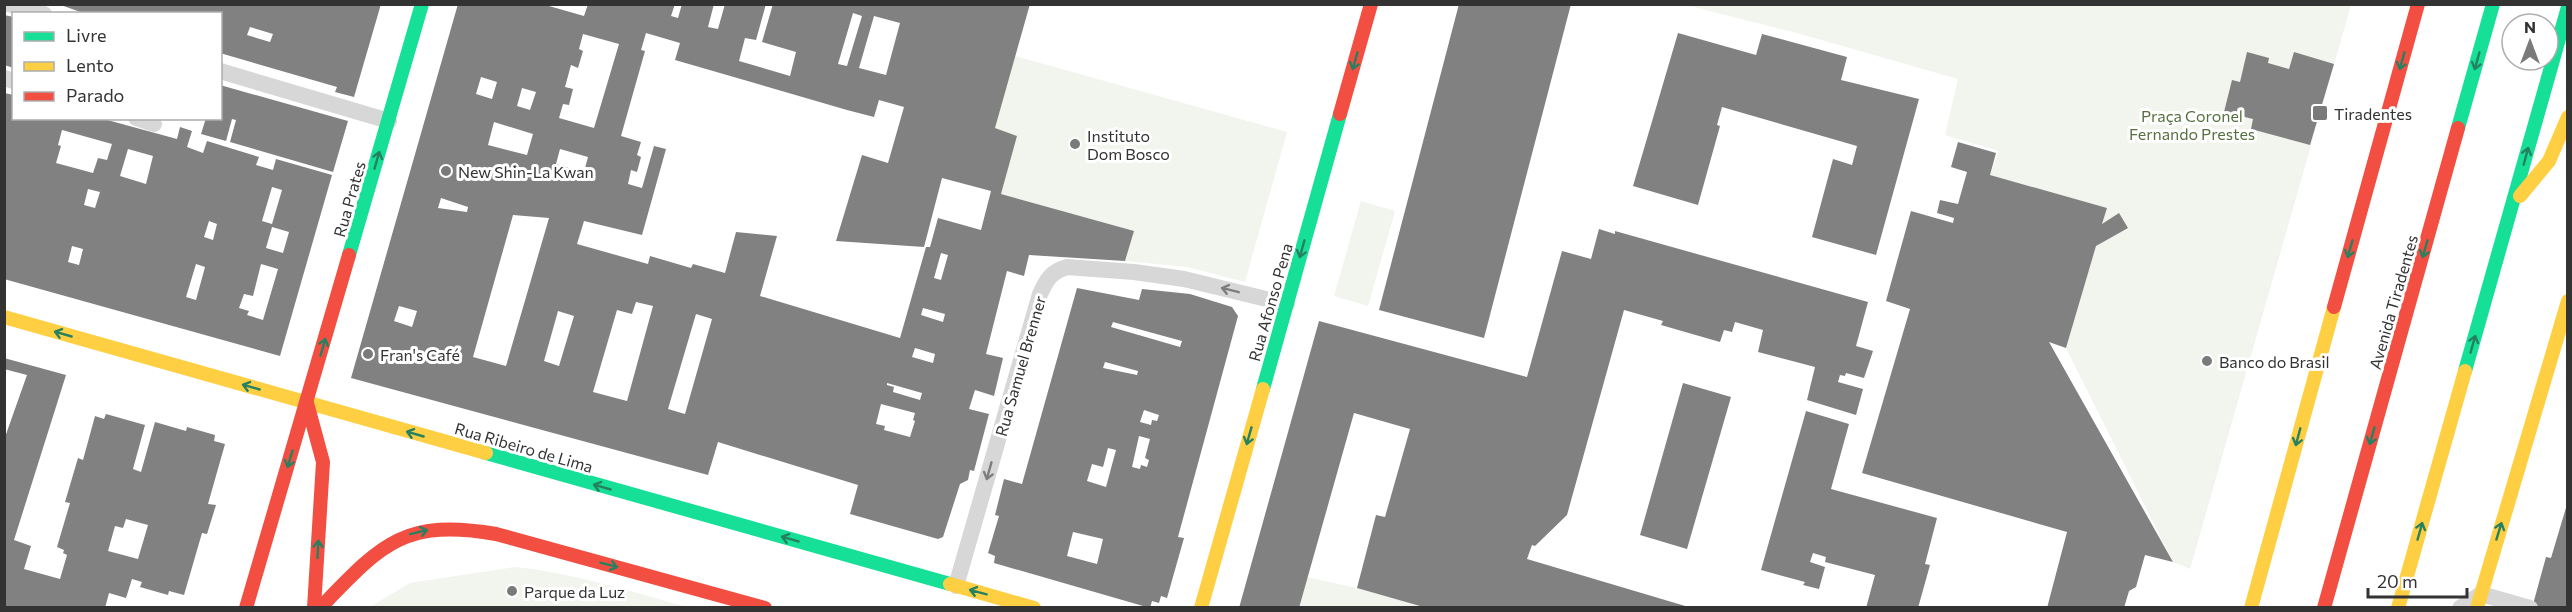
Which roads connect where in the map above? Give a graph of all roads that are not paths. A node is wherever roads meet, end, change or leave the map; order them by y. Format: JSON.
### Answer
{"nodes":[{"id":1,"x":8,"y":4,"type":"edge"},
{"id":2,"x":422,"y":4,"type":"edge"},
{"id":3,"x":1371,"y":4,"type":"edge"},
{"id":4,"x":2418,"y":4,"type":"edge"},
{"id":5,"x":2493,"y":4,"type":"edge"},
{"id":6,"x":2568,"y":7,"type":"edge"},
{"id":7,"x":37,"y":12,"type":"edge"},
{"id":8,"x":222,"y":72,"type":"edge"},
{"id":9,"x":2568,"y":117,"type":"edge"},
{"id":10,"x":142,"y":120,"type":"edge"},
{"id":11,"x":388,"y":121,"type":"junction"},
{"id":12,"x":154,"y":124,"type":"dead end"},
{"id":13,"x":2513,"y":205,"type":"junction"},
{"id":14,"x":2568,"y":301,"type":"edge"},
{"id":15,"x":1287,"y":304,"type":"junction"},
{"id":16,"x":4,"y":317,"type":"edge"},
{"id":17,"x":307,"y":403,"type":"junction"},
{"id":18,"x":956,"y":586,"type":"junction"},
{"id":19,"x":2479,"y":601,"type":"edge"},
{"id":20,"x":246,"y":608,"type":"edge"},
{"id":21,"x":314,"y":608,"type":"edge"},
{"id":22,"x":320,"y":608,"type":"edge"},
{"id":23,"x":765,"y":608,"type":"edge"},
{"id":24,"x":1034,"y":608,"type":"edge"},
{"id":25,"x":1201,"y":608,"type":"edge"},
{"id":26,"x":2251,"y":608,"type":"edge"},
{"id":27,"x":2324,"y":608,"type":"edge"},
{"id":28,"x":2398,"y":608,"type":"edge"},
{"id":29,"x":2460,"y":608,"type":"edge"},
{"id":30,"x":2530,"y":608,"type":"edge"}],
"edges":[{"from":1,"to":7,"type":"lane"},
{"from":2,"to":11,"type":"main road","name":"Rua Prates"},
{"from":3,"to":15,"type":"main road","name":"Rua Afonso Pena","one_way":true},
{"from":4,"to":26,"type":"main road","one_way":true},
{"from":5,"to":27,"type":"main road","name":"Avenida Tiradentes","one_way":true},
{"from":13,"to":6,"type":"main road","one_way":true},
{"from":8,"to":11,"type":"lane"},
{"from":9,"to":13,"type":"main road"},
{"from":10,"to":12,"type":"lane"},
{"from":17,"to":11,"type":"main road","name":"Rua Prates","one_way":true},
{"from":28,"to":13,"type":"main road","one_way":true},
{"from":19,"to":14,"type":"main road","one_way":true},
{"from":15,"to":18,"type":"lane","name":"Rua Samuel Brenner","one_way":true},
{"from":15,"to":25,"type":"main road","name":"Rua Afonso Pena","one_way":true},
{"from":17,"to":16,"type":"main road","name":"Rua Ribeiro de Lima","one_way":true},
{"from":18,"to":17,"type":"main road","name":"Rua Ribeiro de Lima","one_way":true},
{"from":17,"to":20,"type":"main road","name":"Rua Prates","one_way":true},
{"from":21,"to":17,"type":"main road","one_way":true},
{"from":24,"to":18,"type":"main road","name":"Rua Ribeiro de Lima","one_way":true},
{"from":19,"to":29,"type":"lane"},
{"from":19,"to":30,"type":"lane"},
{"from":22,"to":23,"type":"main road","one_way":true}]}
